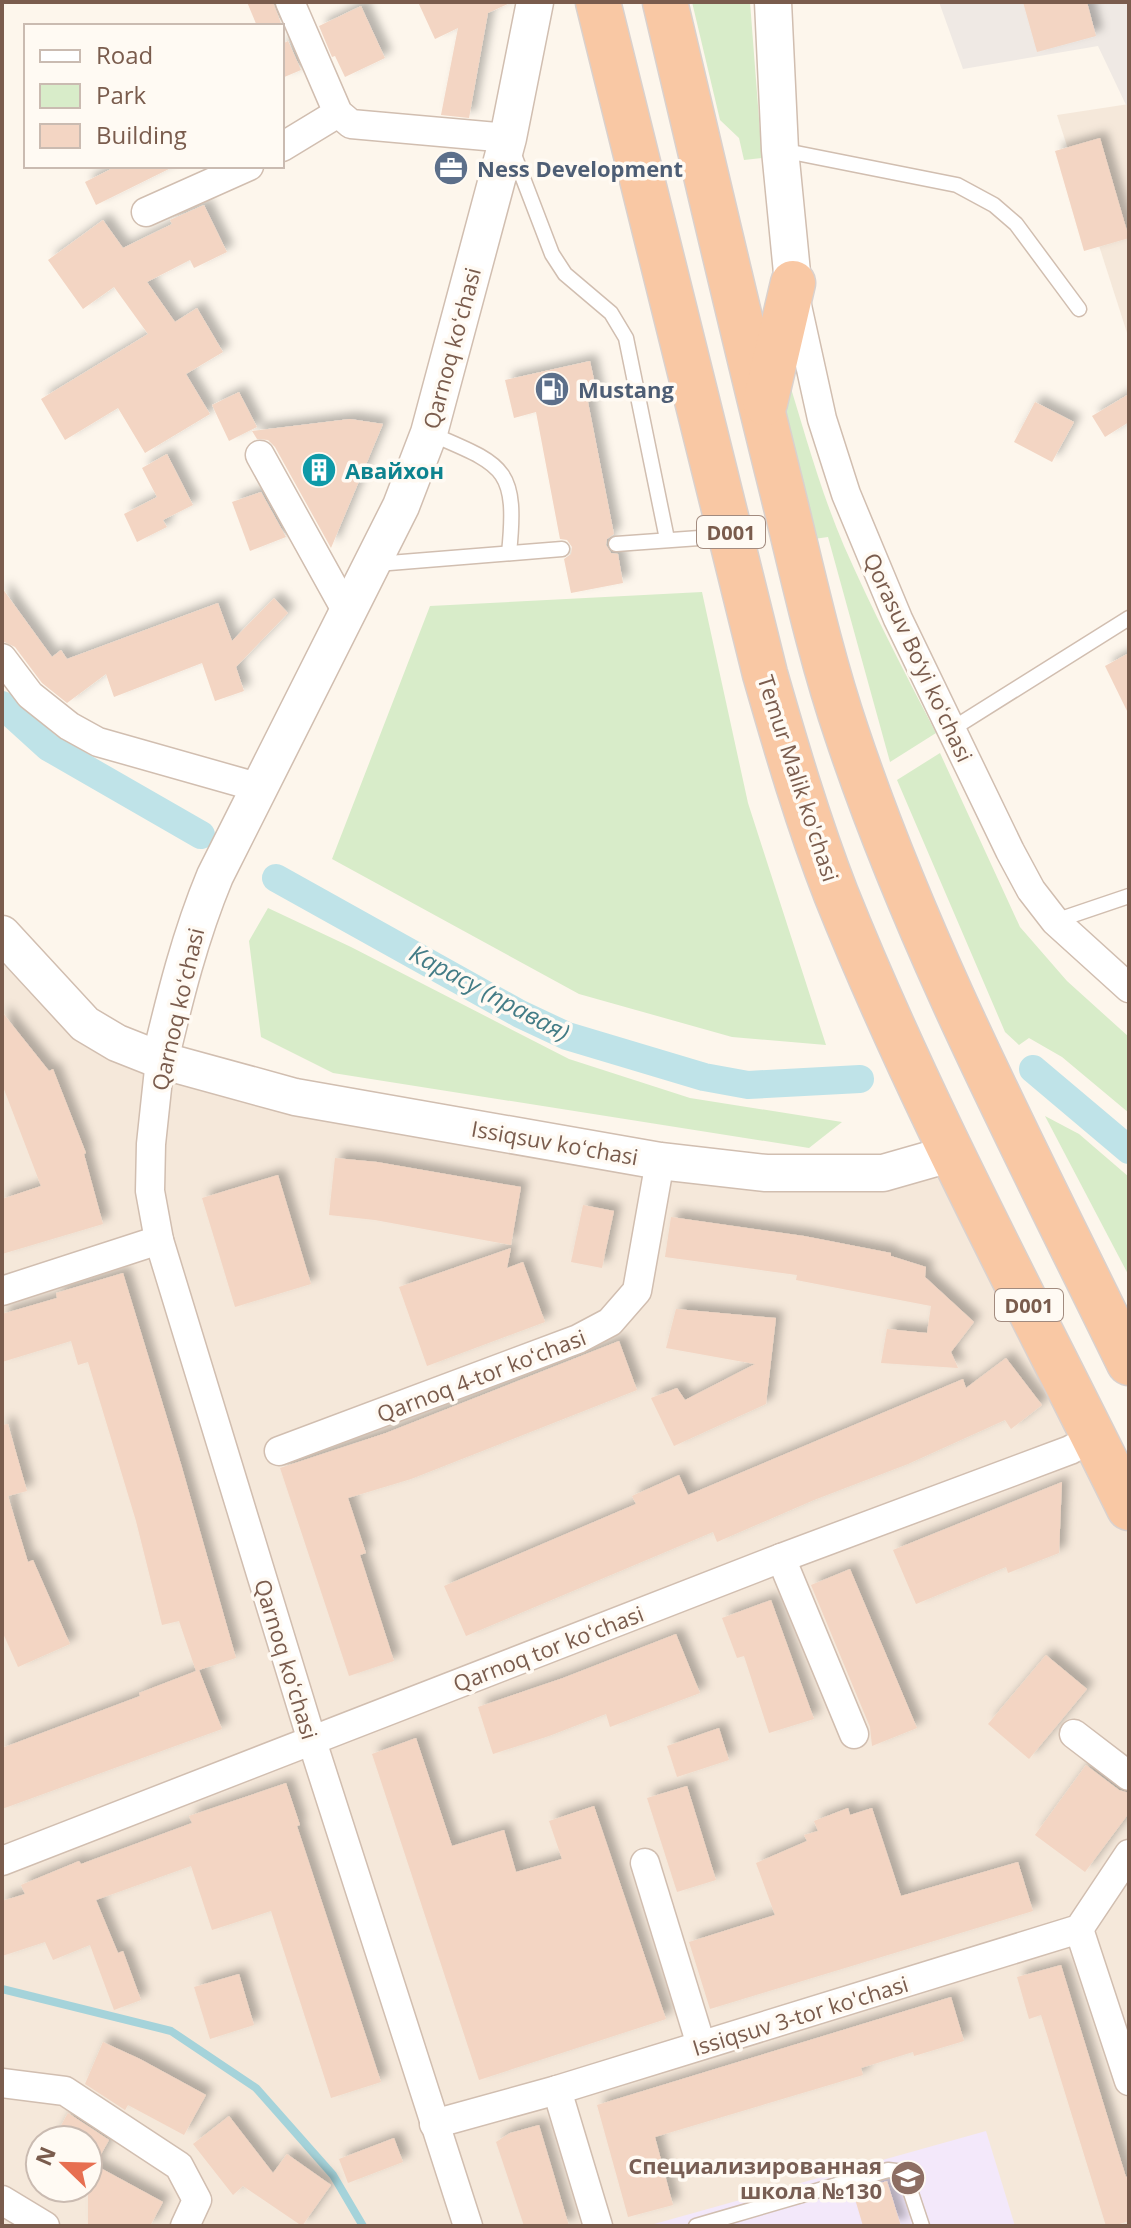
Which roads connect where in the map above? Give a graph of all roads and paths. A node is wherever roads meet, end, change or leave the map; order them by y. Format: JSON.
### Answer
{"nodes":[{"id":1,"x":290,"y":2,"type":"edge"},
{"id":2,"x":535,"y":2,"type":"edge"},
{"id":3,"x":598,"y":2,"type":"edge"},
{"id":4,"x":665,"y":2,"type":"edge"},
{"id":5,"x":773,"y":2,"type":"edge"},
{"id":6,"x":338,"y":113,"type":"junction"},
{"id":7,"x":508,"y":138,"type":"junction"},
{"id":8,"x":284,"y":146,"type":"edge"},
{"id":9,"x":780,"y":150,"type":"junction"},
{"id":10,"x":245,"y":168,"type":"edge"},
{"id":11,"x":146,"y":212,"type":"dead end"},
{"id":12,"x":793,"y":283,"type":"junction"},
{"id":13,"x":1079,"y":309,"type":"dead end"},
{"id":14,"x":762,"y":413,"type":"junction"},
{"id":15,"x":429,"y":433,"type":"junction"},
{"id":16,"x":260,"y":455,"type":"dead end"},
{"id":17,"x":732,"y":536,"type":"junction"},
{"id":18,"x":667,"y":539,"type":"junction"},
{"id":19,"x":616,"y":544,"type":"dead end"},
{"id":20,"x":562,"y":549,"type":"dead end"},
{"id":21,"x":509,"y":553,"type":"junction"},
{"id":22,"x":373,"y":564,"type":"junction"},
{"id":23,"x":347,"y":612,"type":"junction"},
{"id":24,"x":1129,"y":618,"type":"edge"},
{"id":25,"x":2,"y":658,"type":"edge"},
{"id":26,"x":952,"y":729,"type":"junction"},
{"id":27,"x":257,"y":787,"type":"junction"},
{"id":28,"x":1129,"y":896,"type":"edge"},
{"id":29,"x":1055,"y":921,"type":"junction"},
{"id":30,"x":2,"y":934,"type":"edge"},
{"id":31,"x":1129,"y":988,"type":"edge"},
{"id":32,"x":160,"y":1060,"type":"junction"},
{"id":33,"x":953,"y":1153,"type":"junction"},
{"id":34,"x":660,"y":1161,"type":"junction"},
{"id":35,"x":159,"y":1240,"type":"junction"},
{"id":36,"x":2,"y":1291,"type":"edge"},
{"id":37,"x":1129,"y":1363,"type":"edge"},
{"id":38,"x":1094,"y":1437,"type":"junction"},
{"id":39,"x":279,"y":1451,"type":"dead end"},
{"id":40,"x":1129,"y":1508,"type":"edge"},
{"id":41,"x":781,"y":1558,"type":"junction"},
{"id":42,"x":854,"y":1734,"type":"dead end"},
{"id":43,"x":1074,"y":1734,"type":"dead end"},
{"id":44,"x":312,"y":1741,"type":"junction"},
{"id":45,"x":1129,"y":1776,"type":"edge"},
{"id":46,"x":1129,"y":1854,"type":"edge"},
{"id":47,"x":2,"y":1861,"type":"edge"},
{"id":48,"x":645,"y":1863,"type":"dead end"},
{"id":49,"x":1079,"y":1929,"type":"junction"},
{"id":50,"x":701,"y":2045,"type":"junction"},
{"id":51,"x":1129,"y":2081,"type":"edge"},
{"id":52,"x":2,"y":2083,"type":"edge"},
{"id":53,"x":557,"y":2090,"type":"junction"},
{"id":54,"x":434,"y":2124,"type":"junction"},
{"id":55,"x":2,"y":2200,"type":"edge"},
{"id":56,"x":714,"y":2224,"type":"edge"},
{"id":57,"x":45,"y":2226,"type":"edge"},
{"id":58,"x":185,"y":2226,"type":"edge"},
{"id":59,"x":468,"y":2226,"type":"edge"},
{"id":60,"x":598,"y":2226,"type":"edge"},
{"id":61,"x":696,"y":2226,"type":"edge"},
{"id":62,"x":922,"y":2226,"type":"edge"}],
"edges":[{"from":1,"to":6,"type":"street"},
{"from":2,"to":7,"type":"street","name":"Qarnoq koʻchasi"},
{"from":3,"to":17,"type":"highway","name":"Temur Malik ko'chasi","number":"D001"},
{"from":4,"to":14,"type":"highway","number":"D001"},
{"from":5,"to":9,"type":"street"},
{"from":6,"to":7,"type":"street"},
{"from":6,"to":8,"type":"street"},
{"from":7,"to":15,"type":"street","name":"Qarnoq koʻchasi"},
{"from":7,"to":18,"type":"lane"},
{"from":9,"to":12,"type":"street"},
{"from":9,"to":13,"type":"lane"},
{"from":10,"to":11,"type":"street"},
{"from":12,"to":14,"type":"highway"},
{"from":12,"to":26,"type":"street","name":"Qorasuv Bo‘yi koʻchasi"},
{"from":14,"to":37,"type":"highway","number":"D001"},
{"from":15,"to":21,"type":"lane"},
{"from":15,"to":22,"type":"street","name":"Qarnoq koʻchasi"},
{"from":16,"to":23,"type":"street"},
{"from":17,"to":18,"type":"lane"},
{"from":17,"to":33,"type":"highway","name":"Temur Malik ko'chasi","number":"D001"},
{"from":18,"to":19,"type":"lane"},
{"from":20,"to":21,"type":"lane"},
{"from":21,"to":22,"type":"lane"},
{"from":22,"to":23,"type":"street","name":"Qarnoq koʻchasi"},
{"from":23,"to":27,"type":"street","name":"Qarnoq koʻchasi"},
{"from":24,"to":26,"type":"lane"},
{"from":25,"to":27,"type":"street"},
{"from":26,"to":29,"type":"street","name":"Qorasuv Bo‘yi koʻchasi"},
{"from":27,"to":32,"type":"street","name":"Qarnoq koʻchasi"},
{"from":28,"to":29,"type":"lane"},
{"from":29,"to":31,"type":"street","name":"Qorasuv Bo‘yi koʻchasi"},
{"from":30,"to":32,"type":"street","name":"Issiqsuv koʻchasi"},
{"from":32,"to":34,"type":"street","name":"Issiqsuv koʻchasi"},
{"from":32,"to":35,"type":"street","name":"Qarnoq koʻchasi"},
{"from":33,"to":34,"type":"street","name":"Issiqsuv koʻchasi"},
{"from":33,"to":38,"type":"highway","name":"Temur Malik ko'chasi","number":"D001"},
{"from":34,"to":39,"type":"street","name":"Qarnoq 4-tor koʻchasi"},
{"from":35,"to":36,"type":"street"},
{"from":35,"to":44,"type":"street","name":"Qarnoq koʻchasi"},
{"from":38,"to":40,"type":"highway","name":"Temur Malik ko'chasi","number":"D001"},
{"from":38,"to":41,"type":"street","name":"Qarnoq tor koʻchasi"},
{"from":41,"to":42,"type":"street"},
{"from":41,"to":44,"type":"street","name":"Qarnoq tor koʻchasi"},
{"from":43,"to":45,"type":"street"},
{"from":44,"to":47,"type":"street","name":"Qarnoq tor koʻchasi"},
{"from":44,"to":54,"type":"street","name":"Qarnoq koʻchasi"},
{"from":46,"to":49,"type":"street"},
{"from":48,"to":50,"type":"street"},
{"from":49,"to":50,"type":"street","name":"Issiqsuv 3-tor ko'chasi"},
{"from":49,"to":51,"type":"street"},
{"from":50,"to":53,"type":"street","name":"Issiqsuv 3-tor ko'chasi"},
{"from":52,"to":58,"type":"street"},
{"from":53,"to":54,"type":"street","name":"Issiqsuv 3-tor ko'chasi"},
{"from":53,"to":60,"type":"street"},
{"from":54,"to":59,"type":"street","name":"Qarnoq koʻchasi"},
{"from":55,"to":57,"type":"street"},
{"from":56,"to":61,"type":"lane"},
{"from":56,"to":62,"type":"lane"}]}
